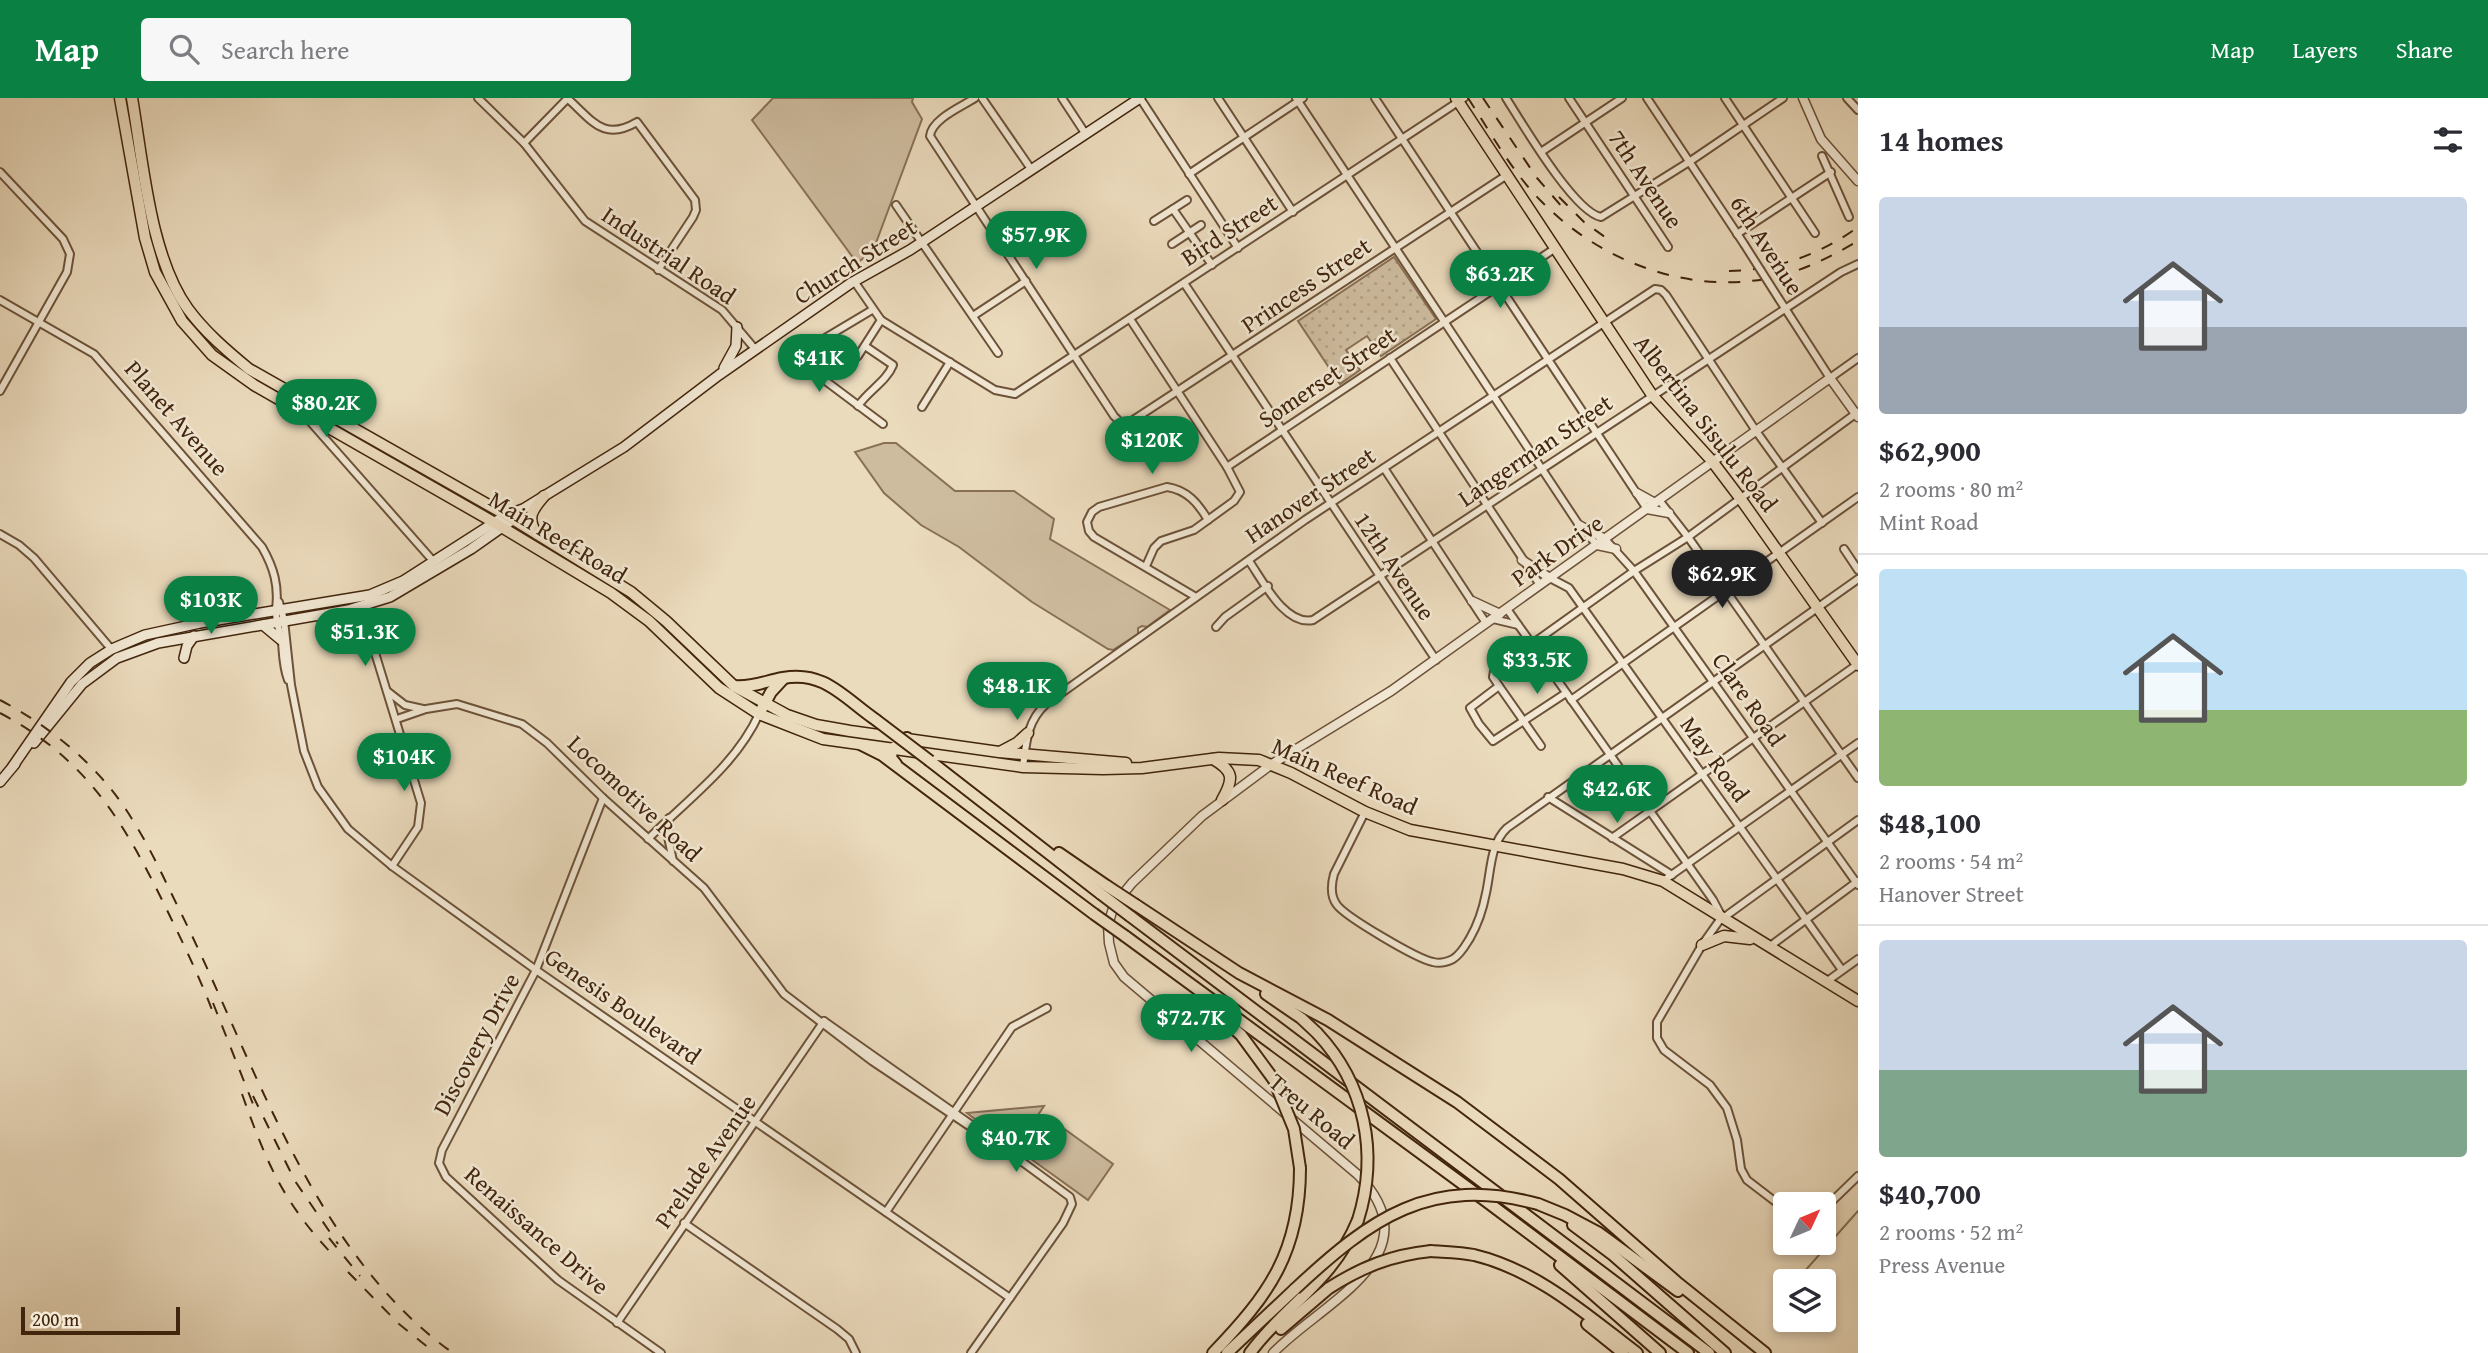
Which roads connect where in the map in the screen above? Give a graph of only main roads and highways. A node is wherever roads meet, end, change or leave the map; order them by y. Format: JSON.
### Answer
{"nodes":[{"id":1,"x":120,"y":98,"type":"edge"},
{"id":2,"x":132,"y":98,"type":"edge"},
{"id":3,"x":1140,"y":98,"type":"edge"},
{"id":4,"x":1459,"y":99,"type":"edge"},
{"id":5,"x":737,"y":327,"type":"road end"},
{"id":6,"x":719,"y":375,"type":"junction"},
{"id":7,"x":333,"y":423,"type":"junction"},
{"id":8,"x":544,"y":496,"type":"junction"},
{"id":9,"x":510,"y":518,"type":"junction"},
{"id":10,"x":499,"y":525,"type":"junction"},
{"id":11,"x":539,"y":536,"type":"junction"},
{"id":12,"x":436,"y":564,"type":"junction"},
{"id":13,"x":263,"y":625,"type":"junction"},
{"id":14,"x":194,"y":636,"type":"junction"},
{"id":15,"x":281,"y":640,"type":"road end"},
{"id":16,"x":184,"y":658,"type":"dead end"},
{"id":17,"x":1858,"y":664,"type":"edge"},
{"id":18,"x":786,"y":678,"type":"junction"},
{"id":19,"x":734,"y":687,"type":"junction"},
{"id":20,"x":762,"y":709,"type":"junction"},
{"id":21,"x":1028,"y":733,"type":"road end"},
{"id":22,"x":907,"y":738,"type":"junction"},
{"id":23,"x":862,"y":745,"type":"junction"},
{"id":24,"x":892,"y":749,"type":"junction"},
{"id":25,"x":999,"y":752,"type":"junction"},
{"id":26,"x":1212,"y":759,"type":"junction"},
{"id":27,"x":1154,"y":765,"type":"junction"},
{"id":28,"x":13,"y":766,"type":"junction"},
{"id":29,"x":903,"y":771,"type":"junction"},
{"id":30,"x":0,"y":782,"type":"edge"},
{"id":31,"x":1222,"y":800,"type":"road end"},
{"id":32,"x":1104,"y":890,"type":"junction"},
{"id":33,"x":1758,"y":940,"type":"junction"},
{"id":34,"x":1702,"y":945,"type":"road end"},
{"id":35,"x":1239,"y":972,"type":"junction"},
{"id":36,"x":1180,"y":976,"type":"junction"},
{"id":37,"x":1857,"y":1002,"type":"edge"},
{"id":38,"x":1486,"y":1201,"type":"junction"},
{"id":39,"x":1543,"y":1206,"type":"junction"},
{"id":40,"x":1528,"y":1275,"type":"junction"},
{"id":41,"x":1213,"y":1353,"type":"edge"},
{"id":42,"x":1227,"y":1353,"type":"edge"},
{"id":43,"x":1252,"y":1353,"type":"edge"},
{"id":44,"x":1623,"y":1353,"type":"edge"},
{"id":45,"x":1637,"y":1353,"type":"edge"},
{"id":46,"x":1660,"y":1353,"type":"edge"},
{"id":47,"x":1688,"y":1353,"type":"edge"},
{"id":48,"x":1709,"y":1353,"type":"edge"},
{"id":49,"x":1725,"y":1353,"type":"edge"},
{"id":50,"x":1759,"y":1353,"type":"edge"},
{"id":51,"x":1765,"y":1353,"type":"edge"}],
"edges":[{"from":1,"to":7,"type":"main road","name":"Main Reef Road"},
{"from":2,"to":7,"type":"main road","name":"Main Reef Road"},
{"from":3,"to":6,"type":"main road","name":"Church Street"},
{"from":4,"to":17,"type":"main road","name":"Albertina Sisulu Road"},
{"from":5,"to":6,"type":"main road"},
{"from":6,"to":8,"type":"main road","name":"Church Street"},
{"from":7,"to":9,"type":"main road","name":"Main Reef Road"},
{"from":7,"to":10,"type":"main road","name":"Main Reef Road"},
{"from":8,"to":9,"type":"main road","name":"Church Street"},
{"from":8,"to":11,"type":"main road"},
{"from":9,"to":10,"type":"main road","name":"Church Street"},
{"from":9,"to":11,"type":"main road","name":"Main Reef Road"},
{"from":10,"to":12,"type":"main road","name":"Church Street"},
{"from":10,"to":20,"type":"main road","name":"Main Reef Road"},
{"from":11,"to":19,"type":"main road","name":"Main Reef Road"},
{"from":12,"to":13,"type":"main road"},
{"from":12,"to":28,"type":"main road"},
{"from":13,"to":14,"type":"main road"},
{"from":13,"to":15,"type":"main road"},
{"from":14,"to":16,"type":"main road"},
{"from":14,"to":28,"type":"main road"},
{"from":18,"to":19,"type":"highway"},
{"from":18,"to":20,"type":"highway"},
{"from":18,"to":32,"type":"highway","bridge":true},
{"from":19,"to":20,"type":"main road","name":"Main Reef Road"},
{"from":20,"to":22,"type":"main road","name":"Main Reef Road"},
{"from":20,"to":23,"type":"main road","name":"Main Reef Road"},
{"from":21,"to":25,"type":"main road"},
{"from":22,"to":24,"type":"highway"},
{"from":22,"to":25,"type":"main road","name":"Main Reef Road"},
{"from":23,"to":24,"type":"main road","name":"Main Reef Road"},
{"from":23,"to":29,"type":"highway"},
{"from":24,"to":27,"type":"main road","name":"Main Reef Road"},
{"from":24,"to":29,"type":"highway"},
{"from":25,"to":27,"type":"main road","name":"Main Reef Road"},
{"from":26,"to":27,"type":"main road","name":"Main Reef Road"},
{"from":26,"to":31,"type":"main road"},
{"from":26,"to":33,"type":"main road","name":"Main Reef Road"},
{"from":28,"to":30,"type":"main road"},
{"from":29,"to":36,"type":"highway","bridge":true},
{"from":32,"to":35,"type":"highway","bridge":true},
{"from":32,"to":48,"type":"highway","bridge":true},
{"from":33,"to":34,"type":"main road"},
{"from":33,"to":37,"type":"main road","name":"Main Reef Road"},
{"from":35,"to":43,"type":"highway","bridge":true},
{"from":35,"to":51,"type":"highway"},
{"from":36,"to":38,"type":"highway"},
{"from":36,"to":41,"type":"highway","bridge":true},
{"from":38,"to":46,"type":"highway"},
{"from":38,"to":47,"type":"highway"},
{"from":39,"to":42,"type":"highway","bridge":true},
{"from":39,"to":49,"type":"highway"},
{"from":39,"to":50,"type":"highway"},
{"from":40,"to":43,"type":"highway","bridge":true},
{"from":40,"to":44,"type":"highway"},
{"from":40,"to":45,"type":"highway"}]}
